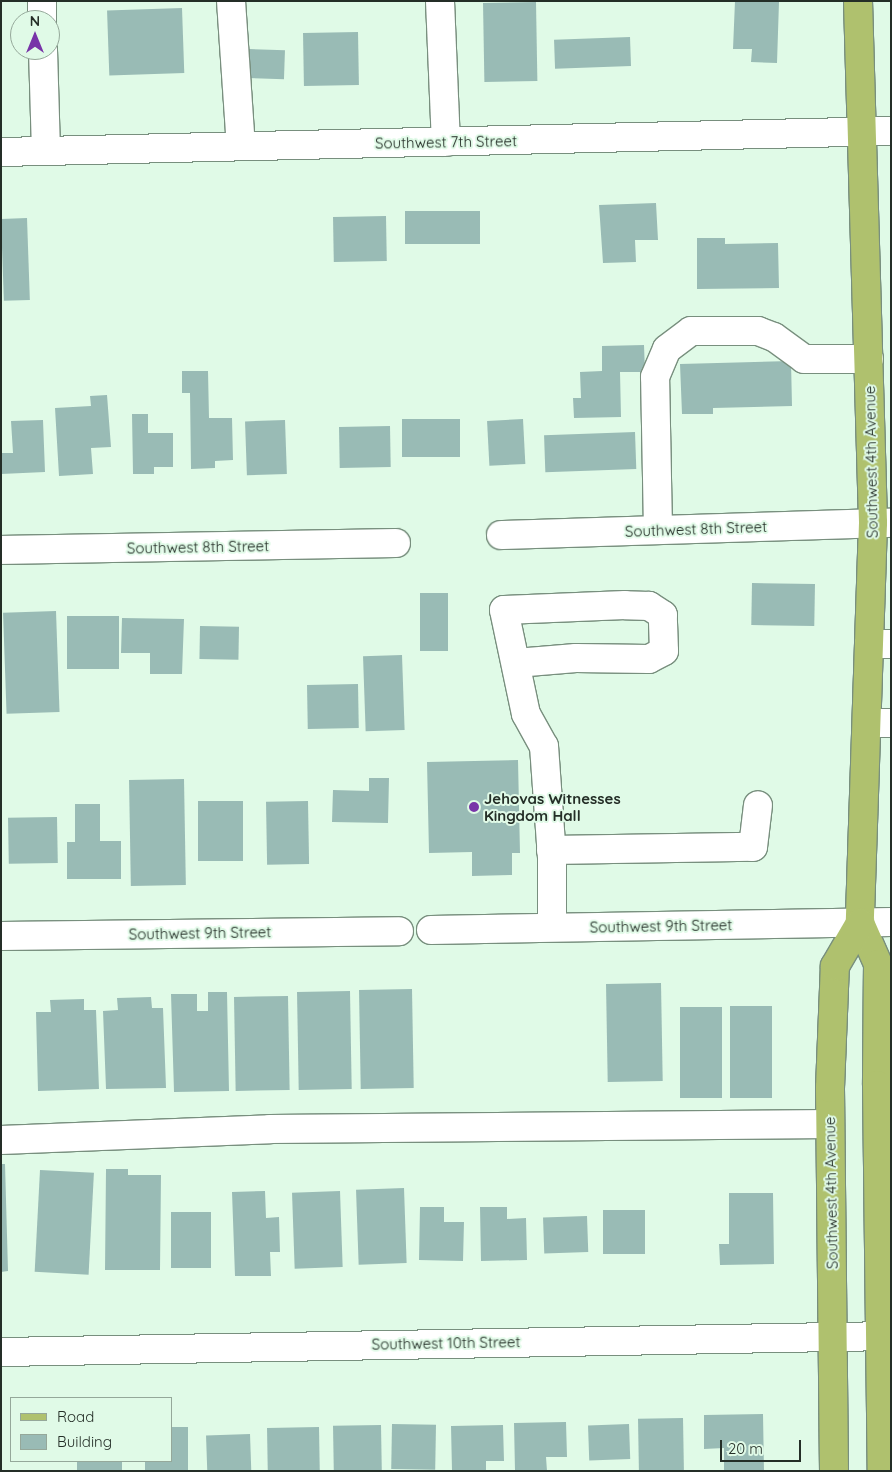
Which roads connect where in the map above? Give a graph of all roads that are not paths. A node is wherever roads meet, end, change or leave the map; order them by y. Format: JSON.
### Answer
{"nodes":[{"id":1,"x":231,"y":1,"type":"edge"},
{"id":2,"x":440,"y":1,"type":"edge"},
{"id":3,"x":858,"y":1,"type":"edge"},
{"id":4,"x":43,"y":60,"type":"edge"},
{"id":5,"x":862,"y":132,"type":"junction"},
{"id":6,"x":891,"y":132,"type":"edge"},
{"id":7,"x":446,"y":142,"type":"junction"},
{"id":8,"x":242,"y":146,"type":"junction"},
{"id":9,"x":46,"y":151,"type":"junction"},
{"id":10,"x":1,"y":152,"type":"edge"},
{"id":11,"x":869,"y":359,"type":"junction"},
{"id":12,"x":882,"y":523,"type":"edge"},
{"id":13,"x":658,"y":530,"type":"junction"},
{"id":14,"x":501,"y":535,"type":"dead end"},
{"id":15,"x":396,"y":543,"type":"dead end"},
{"id":16,"x":1,"y":550,"type":"edge"},
{"id":17,"x":880,"y":644,"type":"edge"},
{"id":18,"x":516,"y":663,"type":"junction"},
{"id":19,"x":879,"y":723,"type":"edge"},
{"id":20,"x":758,"y":805,"type":"dead end"},
{"id":21,"x":551,"y":850,"type":"junction"},
{"id":22,"x":891,"y":922,"type":"edge"},
{"id":23,"x":860,"y":923,"type":"junction"},
{"id":24,"x":552,"y":927,"type":"junction"},
{"id":25,"x":431,"y":930,"type":"dead end"},
{"id":26,"x":399,"y":931,"type":"dead end"},
{"id":27,"x":1,"y":936,"type":"edge"},
{"id":28,"x":830,"y":1124,"type":"junction"},
{"id":29,"x":1,"y":1140,"type":"edge"},
{"id":30,"x":832,"y":1335,"type":"junction"},
{"id":31,"x":885,"y":1336,"type":"edge"},
{"id":32,"x":1,"y":1352,"type":"edge"},
{"id":33,"x":834,"y":1471,"type":"edge"},
{"id":34,"x":882,"y":1471,"type":"edge"}],
"edges":[{"from":1,"to":8,"type":"street"},
{"from":2,"to":7,"type":"street"},
{"from":3,"to":5,"type":"main road","name":"Southwest 4th Avenue"},
{"from":4,"to":9,"type":"street"},
{"from":5,"to":6,"type":"street","name":"Southwest 7th Street"},
{"from":5,"to":7,"type":"street","name":"Southwest 7th Street"},
{"from":5,"to":11,"type":"main road","name":"Southwest 4th Avenue"},
{"from":7,"to":8,"type":"street","name":"Southwest 7th Street"},
{"from":8,"to":9,"type":"street","name":"Southwest 7th Street"},
{"from":9,"to":10,"type":"street","name":"Southwest 7th Street"},
{"from":11,"to":12,"type":"main road","name":"Southwest 4th Avenue"},
{"from":11,"to":13,"type":"street"},
{"from":12,"to":13,"type":"street","name":"Southwest 8th Street"},
{"from":12,"to":17,"type":"main road","name":"Southwest 4th Avenue"},
{"from":13,"to":14,"type":"street","name":"Southwest 8th Street"},
{"from":15,"to":16,"type":"street","name":"Southwest 8th Street"},
{"from":17,"to":19,"type":"main road","name":"Southwest 4th Avenue"},
{"from":18,"to":18,"type":"street"},
{"from":18,"to":21,"type":"street"},
{"from":19,"to":23,"type":"main road","name":"Southwest 4th Avenue"},
{"from":20,"to":21,"type":"street"},
{"from":21,"to":24,"type":"street"},
{"from":22,"to":23,"type":"street","name":"Southwest 9th Street"},
{"from":23,"to":24,"type":"street","name":"Southwest 9th Street"},
{"from":23,"to":28,"type":"main road","name":"Southwest 4th Avenue"},
{"from":23,"to":31,"type":"main road","name":"Southwest 4th Avenue"},
{"from":24,"to":25,"type":"street","name":"Southwest 9th Street"},
{"from":26,"to":27,"type":"street","name":"Southwest 9th Street"},
{"from":28,"to":29,"type":"street"},
{"from":28,"to":30,"type":"main road","name":"Southwest 4th Avenue"},
{"from":30,"to":31,"type":"street","name":"Southwest 10th Street"},
{"from":30,"to":32,"type":"street","name":"Southwest 10th Street"},
{"from":30,"to":33,"type":"main road","name":"Southwest 4th Avenue"},
{"from":31,"to":34,"type":"main road","name":"Southwest 4th Avenue"}]}
